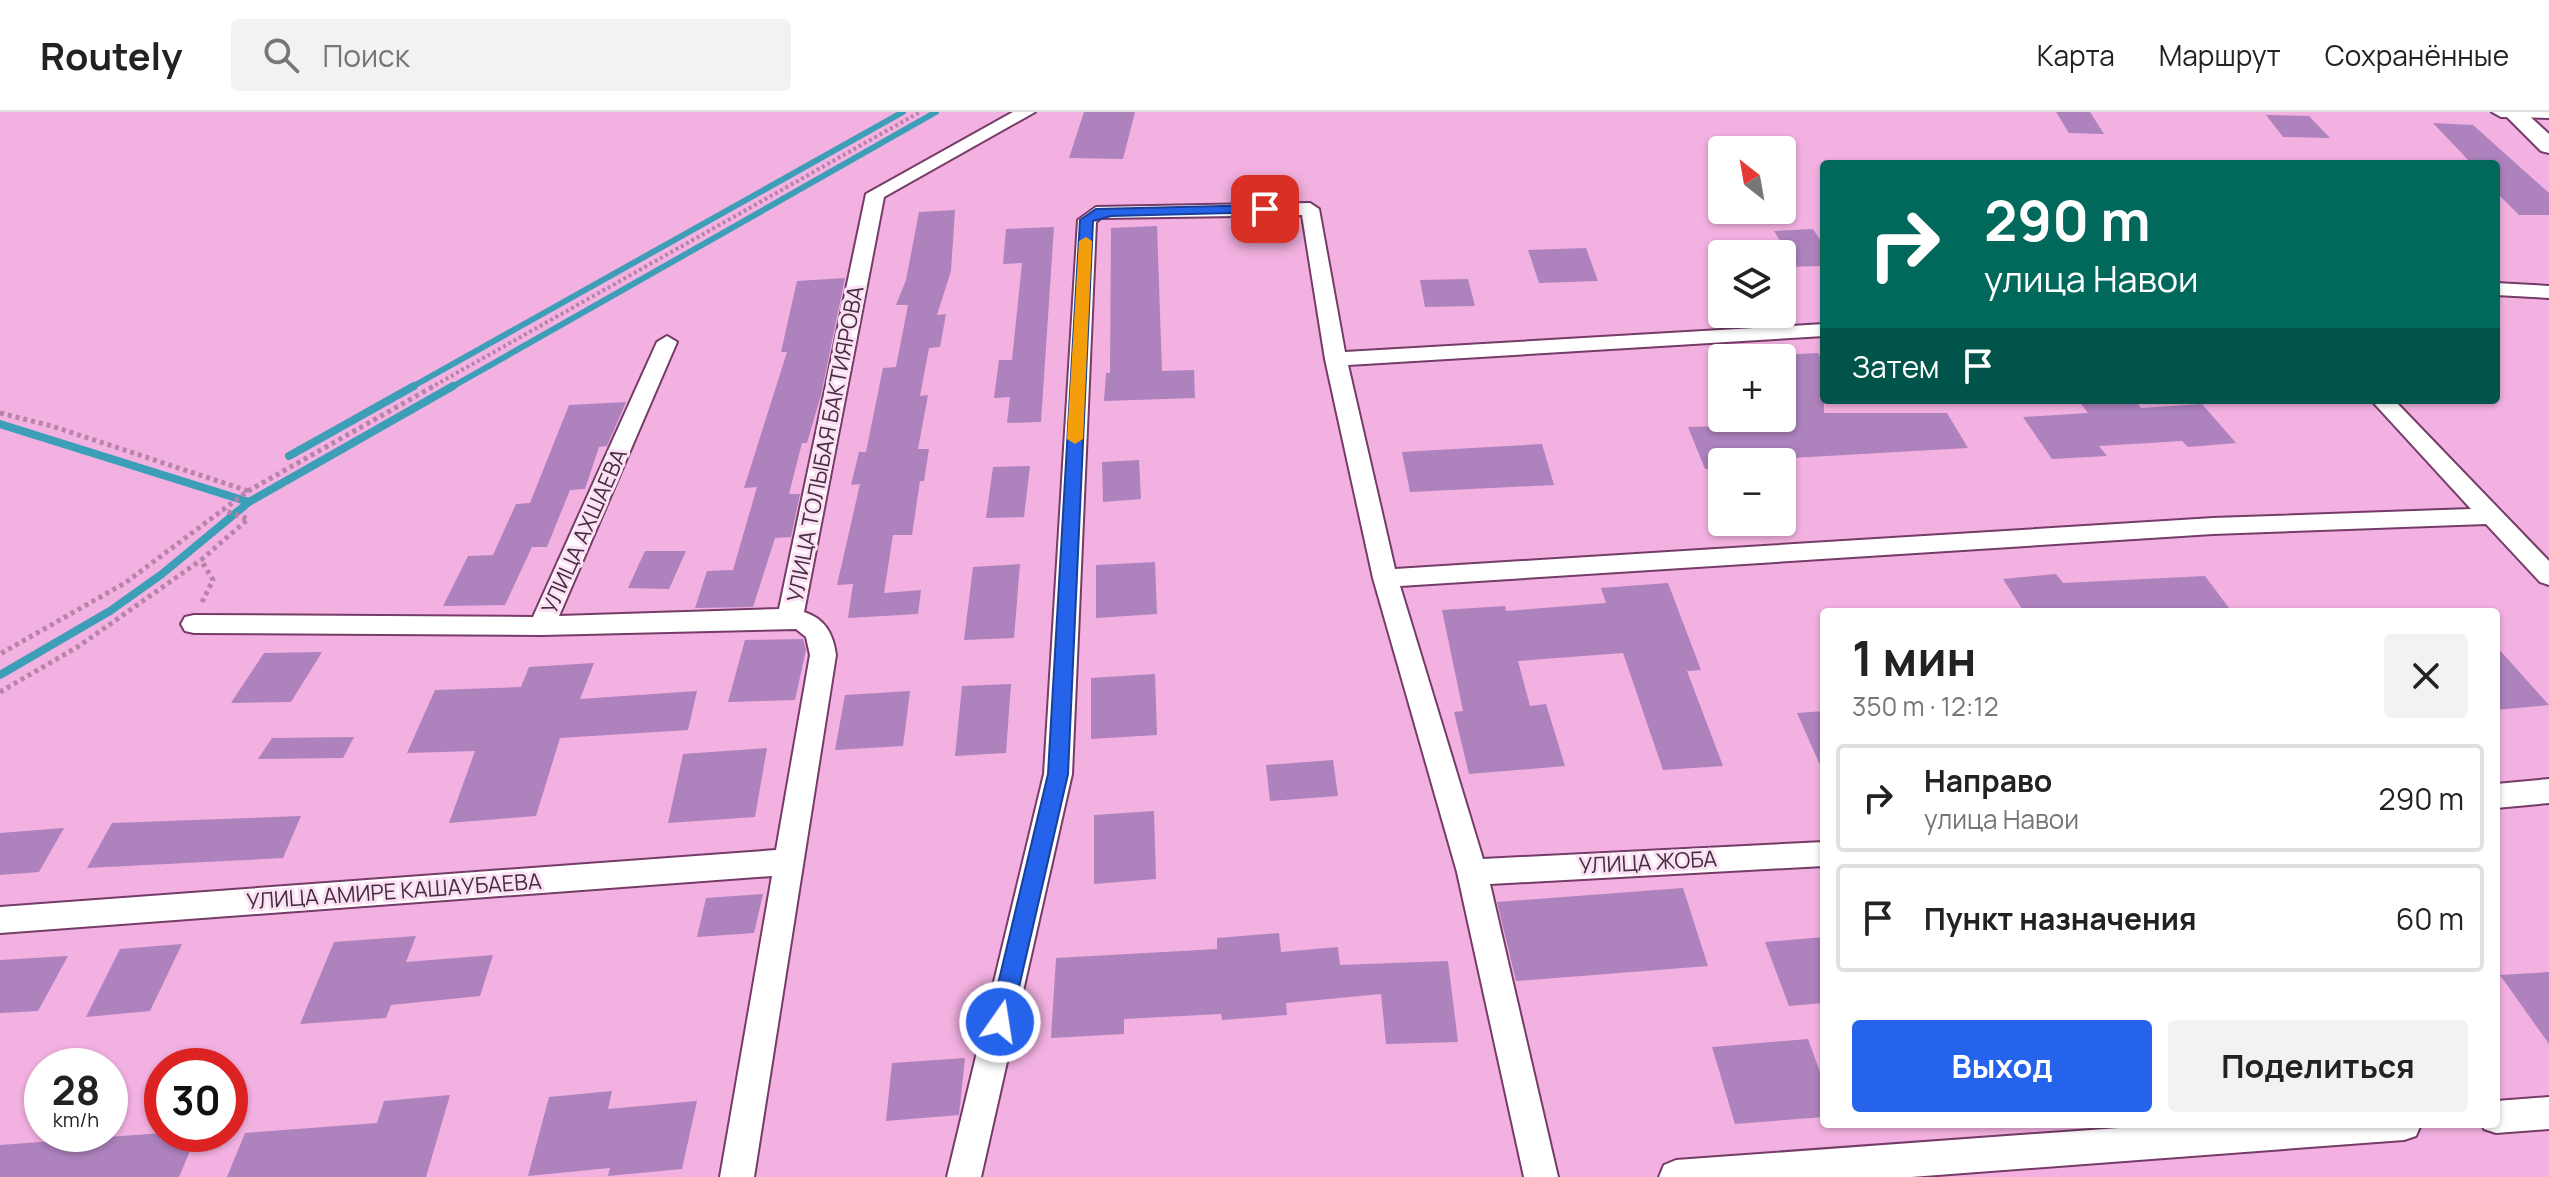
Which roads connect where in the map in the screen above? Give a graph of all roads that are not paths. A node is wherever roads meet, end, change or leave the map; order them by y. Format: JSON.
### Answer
{"nodes":[{"id":1,"x":1026,"y":112,"type":"edge"},
{"id":2,"x":2501,"y":112,"type":"edge"},
{"id":3,"x":2514,"y":112,"type":"edge"},
{"id":4,"x":2549,"y":113,"type":"edge"},
{"id":5,"x":2549,"y":146,"type":"edge"},
{"id":6,"x":2500,"y":289,"type":"edge"},
{"id":7,"x":2549,"y":292,"type":"edge"},
{"id":8,"x":1820,"y":330,"type":"edge"},
{"id":9,"x":667,"y":342,"type":"dead end"},
{"id":10,"x":1336,"y":359,"type":"junction"},
{"id":11,"x":2386,"y":404,"type":"edge"},
{"id":12,"x":2492,"y":516,"type":"junction"},
{"id":13,"x":2549,"y":576,"type":"edge"},
{"id":14,"x":1385,"y":578,"type":"junction"},
{"id":15,"x":790,"y":618,"type":"junction"},
{"id":16,"x":194,"y":624,"type":"road end"},
{"id":17,"x":542,"y":626,"type":"junction"},
{"id":18,"x":2549,"y":791,"type":"edge"},
{"id":19,"x":2500,"y":796,"type":"edge"},
{"id":20,"x":1820,"y":854,"type":"edge"},
{"id":21,"x":788,"y":862,"type":"junction"},
{"id":22,"x":1472,"y":872,"type":"junction"},
{"id":23,"x":0,"y":920,"type":"edge"},
{"id":24,"x":2549,"y":1113,"type":"edge"},
{"id":25,"x":2500,"y":1117,"type":"edge"},
{"id":26,"x":2349,"y":1128,"type":"edge"},
{"id":27,"x":737,"y":1177,"type":"edge"},
{"id":28,"x":964,"y":1177,"type":"edge"},
{"id":29,"x":1541,"y":1177,"type":"edge"},
{"id":30,"x":1676,"y":1177,"type":"edge"}],
"edges":[{"from":1,"to":15,"type":"street","name":"УЛИЦА ТОЛЫБАЯ БАКТИЯРОВА"},
{"from":2,"to":3,"type":"street"},
{"from":3,"to":4,"type":"street"},
{"from":3,"to":5,"type":"street"},
{"from":6,"to":7,"type":"street"},
{"from":8,"to":10,"type":"street"},
{"from":9,"to":17,"type":"street","name":"УЛИЦА АХШАЕВА"},
{"from":10,"to":14,"type":"street"},
{"from":10,"to":28,"type":"street"},
{"from":11,"to":12,"type":"street"},
{"from":12,"to":13,"type":"street"},
{"from":12,"to":14,"type":"street"},
{"from":14,"to":22,"type":"street"},
{"from":15,"to":17,"type":"street","name":"УЛИЦА АХШАЕВА"},
{"from":15,"to":21,"type":"street","name":"УЛИЦА ТОЛЫБАЯ БАКТИЯРОВА"},
{"from":16,"to":17,"type":"street"},
{"from":18,"to":19,"type":"street"},
{"from":20,"to":22,"type":"street","name":"УЛИЦА ЖОБА"},
{"from":21,"to":23,"type":"street","name":"УЛИЦА АМИРЕ КАШАУБАЕВА"},
{"from":21,"to":27,"type":"street","name":"УЛИЦА ТОЛЫБАЯ БАКТИЯРОВА"},
{"from":22,"to":29,"type":"street"},
{"from":24,"to":25,"type":"street"},
{"from":26,"to":30,"type":"street"}]}
